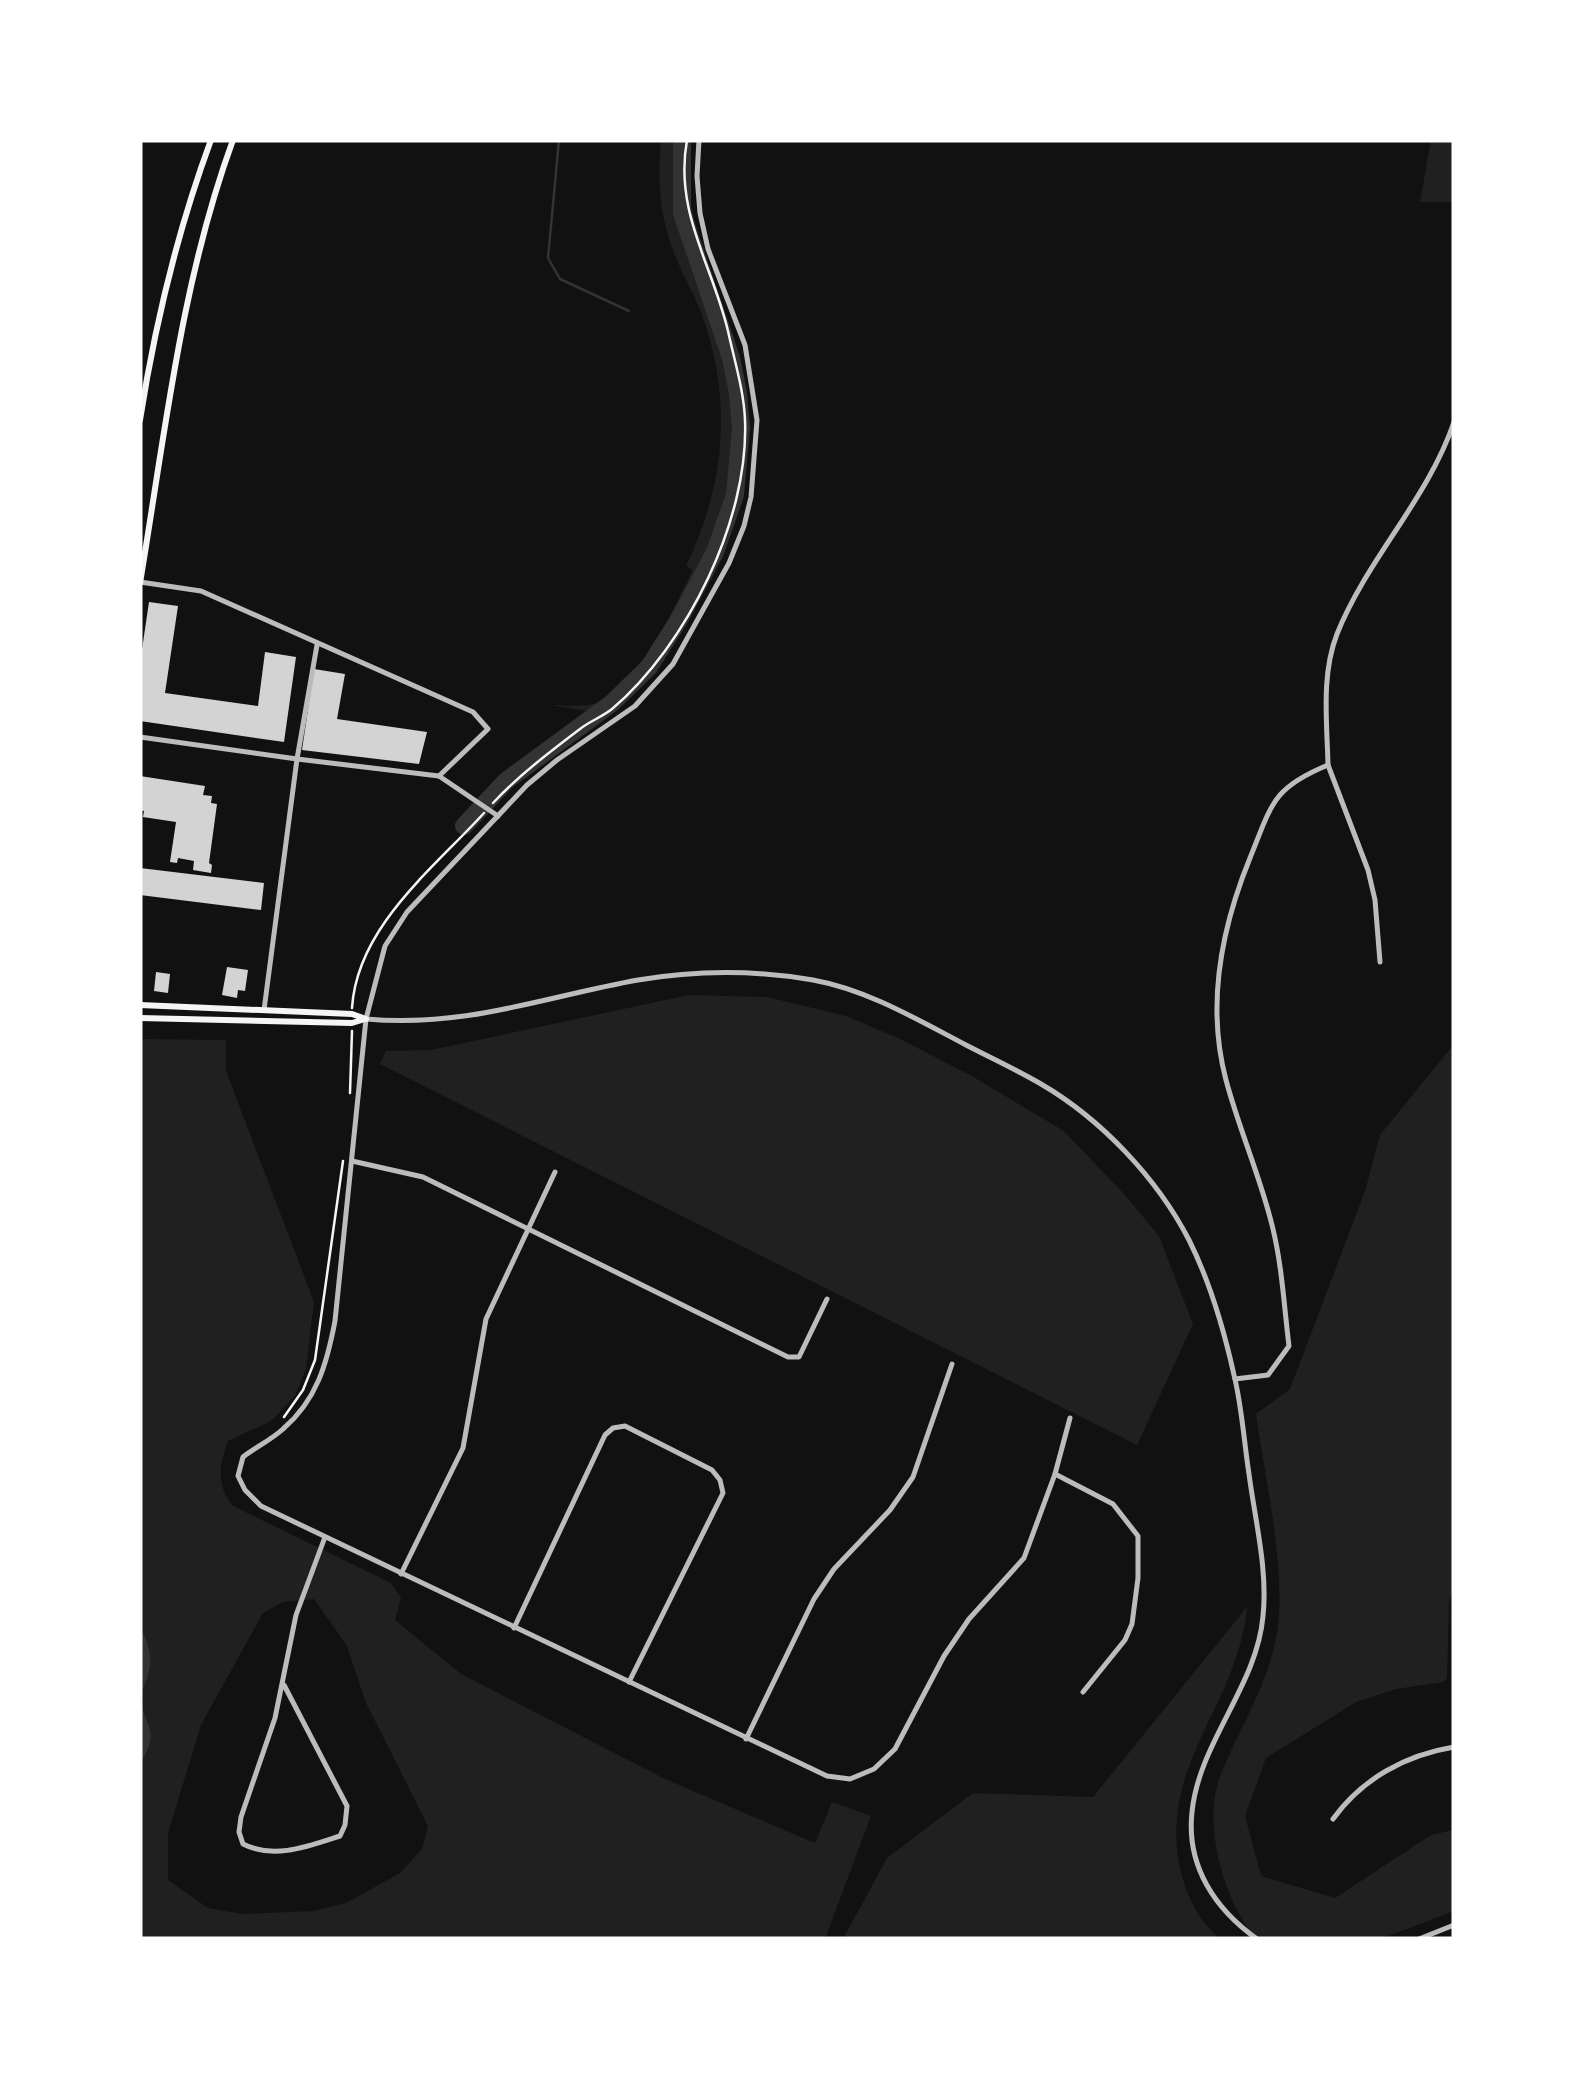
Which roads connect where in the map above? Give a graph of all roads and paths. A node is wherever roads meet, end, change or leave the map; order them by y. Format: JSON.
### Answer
{"nodes":[{"id":1,"x":210,"y":140,"type":"edge"},
{"id":2,"x":232,"y":140,"type":"edge"},
{"id":3,"x":688,"y":140,"type":"edge"},
{"id":4,"x":699,"y":140,"type":"edge"},
{"id":5,"x":140,"y":420,"type":"edge"},
{"id":6,"x":1454,"y":422,"type":"edge"},
{"id":7,"x":140,"y":582,"type":"edge"},
{"id":8,"x":318,"y":645,"type":"junction"},
{"id":9,"x":140,"y":737,"type":"edge"},
{"id":10,"x":298,"y":760,"type":"junction"},
{"id":11,"x":1328,"y":765,"type":"junction"},
{"id":12,"x":439,"y":776,"type":"junction"},
{"id":13,"x":488,"y":809,"type":"junction"},
{"id":14,"x":498,"y":816,"type":"junction"},
{"id":15,"x":1380,"y":962,"type":"dead end"},
{"id":16,"x":140,"y":1005,"type":"edge"},
{"id":17,"x":264,"y":1010,"type":"junction"},
{"id":18,"x":352,"y":1014,"type":"junction"},
{"id":19,"x":140,"y":1018,"type":"edge"},
{"id":20,"x":366,"y":1018,"type":"junction"},
{"id":21,"x":352,"y":1023,"type":"junction"},
{"id":22,"x":350,"y":1106,"type":"dead end"},
{"id":23,"x":344,"y":1158,"type":"dead end"},
{"id":24,"x":352,"y":1161,"type":"junction"},
{"id":25,"x":555,"y":1172,"type":"dead end"},
{"id":26,"x":529,"y":1229,"type":"junction"},
{"id":27,"x":827,"y":1299,"type":"dead end"},
{"id":28,"x":952,"y":1364,"type":"dead end"},
{"id":29,"x":1236,"y":1379,"type":"junction"},
{"id":30,"x":1070,"y":1418,"type":"dead end"},
{"id":31,"x":274,"y":1427,"type":"dead end"},
{"id":32,"x":1054,"y":1474,"type":"junction"},
{"id":33,"x":325,"y":1537,"type":"junction"},
{"id":34,"x":401,"y":1574,"type":"junction"},
{"id":35,"x":514,"y":1628,"type":"junction"},
{"id":36,"x":630,"y":1682,"type":"junction"},
{"id":37,"x":284,"y":1686,"type":"junction"},
{"id":38,"x":1084,"y":1692,"type":"dead end"},
{"id":39,"x":746,"y":1739,"type":"junction"},
{"id":40,"x":1454,"y":1747,"type":"edge"},
{"id":41,"x":1332,"y":1819,"type":"dead end"},
{"id":42,"x":1454,"y":1925,"type":"edge"},
{"id":43,"x":1256,"y":1939,"type":"edge"},
{"id":44,"x":1419,"y":1939,"type":"edge"}],
"edges":[{"from":1,"to":5,"type":"main road"},
{"from":2,"to":7,"type":"main road"},
{"from":3,"to":13,"type":"path"},
{"from":4,"to":14,"type":"street"},
{"from":6,"to":11,"type":"street"},
{"from":7,"to":8,"type":"street"},
{"from":8,"to":10,"type":"street"},
{"from":8,"to":12,"type":"street"},
{"from":9,"to":10,"type":"street"},
{"from":10,"to":12,"type":"street"},
{"from":10,"to":17,"type":"street"},
{"from":11,"to":15,"type":"street"},
{"from":11,"to":29,"type":"street"},
{"from":12,"to":13,"type":"street"},
{"from":13,"to":14,"type":"street"},
{"from":13,"to":18,"type":"path"},
{"from":14,"to":20,"type":"street"},
{"from":16,"to":17,"type":"main road"},
{"from":17,"to":18,"type":"main road"},
{"from":18,"to":20,"type":"main road"},
{"from":19,"to":21,"type":"main road"},
{"from":20,"to":21,"type":"main road"},
{"from":20,"to":24,"type":"street"},
{"from":20,"to":29,"type":"street"},
{"from":21,"to":22,"type":"path"},
{"from":23,"to":31,"type":"path"},
{"from":24,"to":26,"type":"street"},
{"from":24,"to":33,"type":"street"},
{"from":25,"to":26,"type":"street"},
{"from":26,"to":27,"type":"street"},
{"from":26,"to":34,"type":"street"},
{"from":28,"to":39,"type":"street"},
{"from":29,"to":43,"type":"street"},
{"from":30,"to":32,"type":"street"},
{"from":32,"to":38,"type":"street"},
{"from":32,"to":39,"type":"street"},
{"from":33,"to":34,"type":"street"},
{"from":33,"to":37,"type":"street"},
{"from":34,"to":35,"type":"street"},
{"from":35,"to":36,"type":"street"},
{"from":35,"to":36,"type":"street"},
{"from":36,"to":39,"type":"street"},
{"from":37,"to":37,"type":"street"},
{"from":40,"to":41,"type":"street"},
{"from":42,"to":44,"type":"street"}]}
